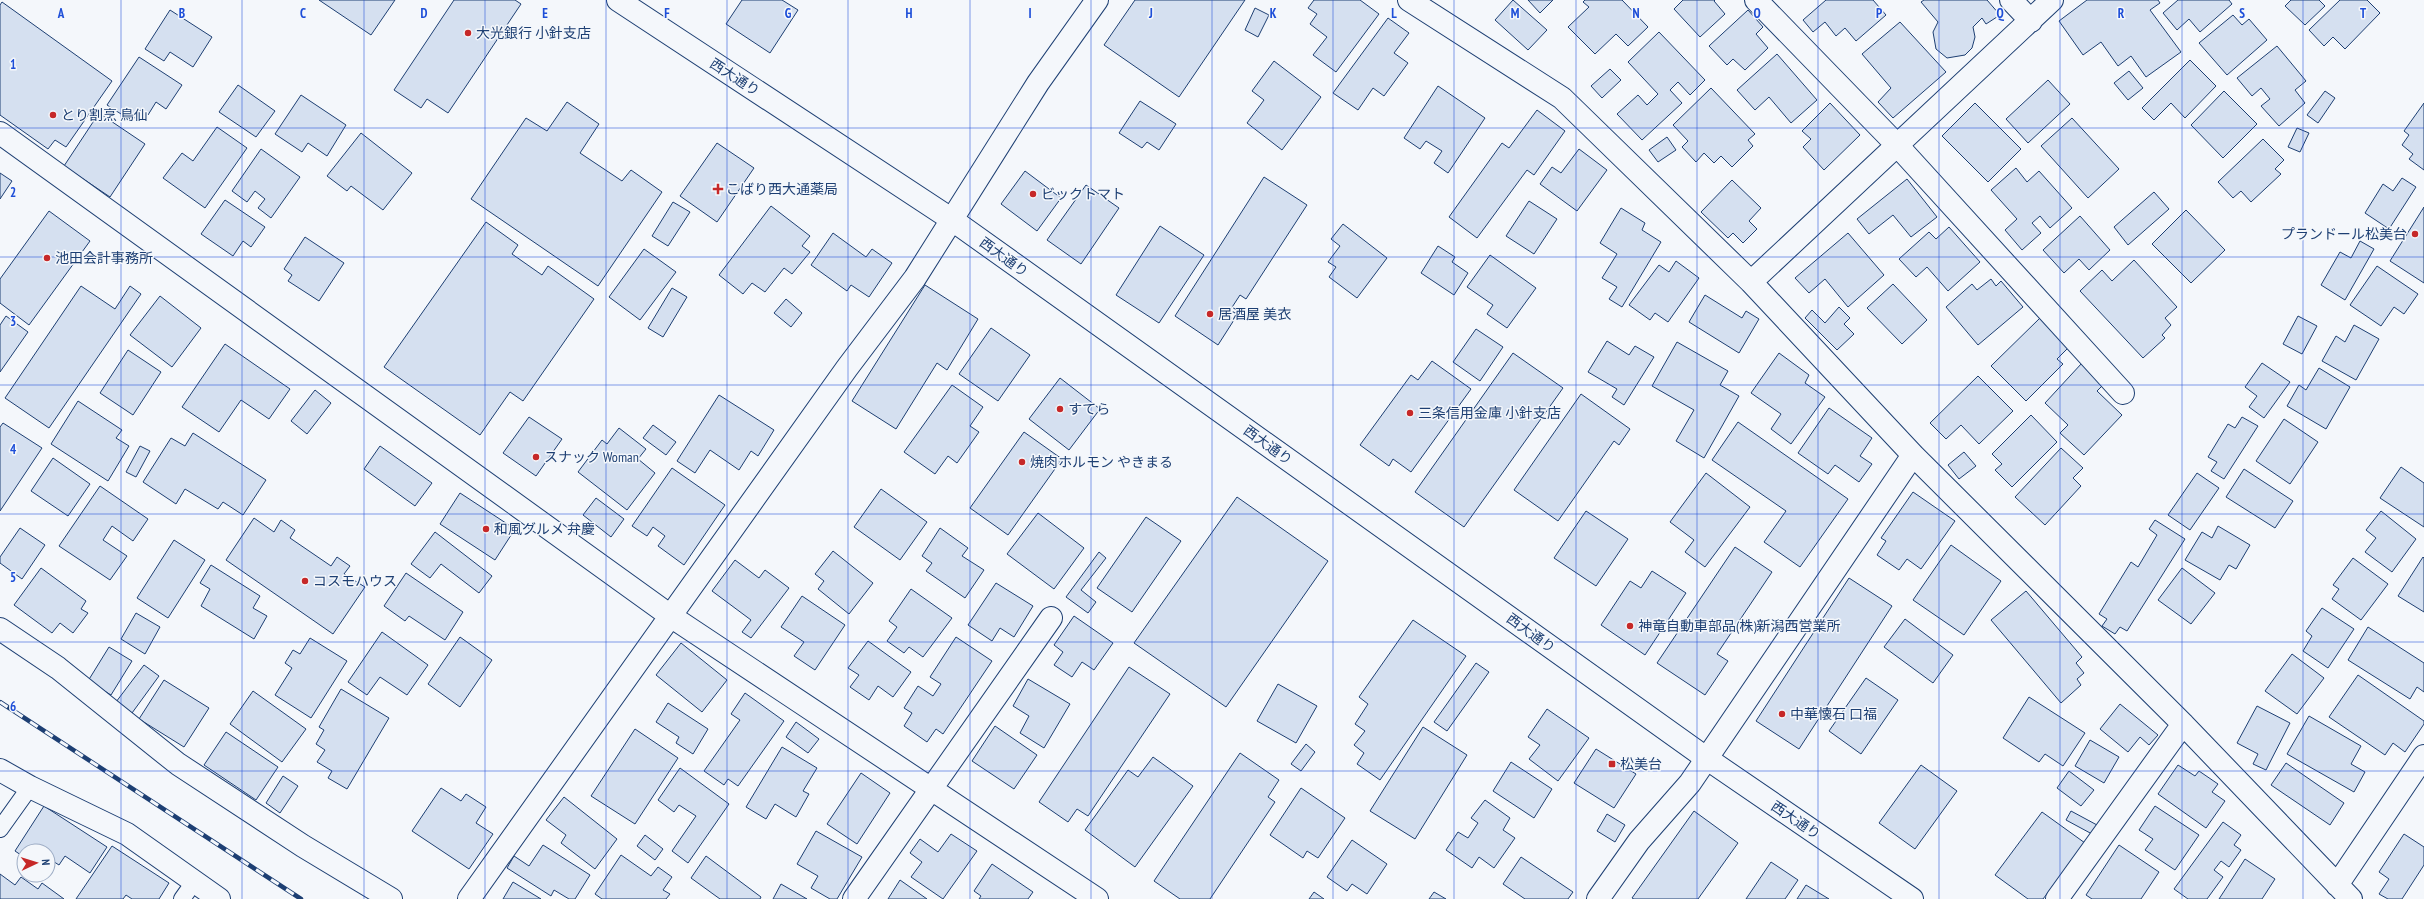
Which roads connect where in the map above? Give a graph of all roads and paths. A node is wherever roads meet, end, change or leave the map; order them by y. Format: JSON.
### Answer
{"nodes":[{"id":1,"x":618,"y":0,"type":"edge"},
{"id":2,"x":1096,"y":0,"type":"edge"},
{"id":3,"x":1408,"y":0,"type":"edge"},
{"id":4,"x":1756,"y":0,"type":"edge"},
{"id":5,"x":2010,"y":0,"type":"edge"},
{"id":6,"x":2052,"y":0,"type":"edge"},
{"id":7,"x":2031,"y":21,"type":"junction"},
{"id":8,"x":0,"y":134,"type":"edge"},
{"id":9,"x":1896,"y":144,"type":"junction"},
{"id":10,"x":951,"y":219,"type":"junction"},
{"id":11,"x":1751,"y":282,"type":"junction"},
{"id":12,"x":2123,"y":393,"type":"dead end"},
{"id":13,"x":1913,"y":455,"type":"junction"},
{"id":14,"x":672,"y":617,"type":"junction"},
{"id":15,"x":1051,"y":618,"type":"dead end"},
{"id":16,"x":0,"y":629,"type":"edge"},
{"id":17,"x":2184,"y":724,"type":"junction"},
{"id":18,"x":2424,"y":756,"type":"edge"},
{"id":19,"x":1706,"y":758,"type":"junction"},
{"id":20,"x":0,"y":770,"type":"edge"},
{"id":21,"x":30,"y":787,"type":"junction"},
{"id":22,"x":931,"y":789,"type":"junction"},
{"id":23,"x":0,"y":829,"type":"edge"},
{"id":24,"x":188,"y":890,"type":"edge"},
{"id":25,"x":2344,"y":892,"type":"edge"},
{"id":26,"x":219,"y":899,"type":"edge"},
{"id":27,"x":391,"y":899,"type":"edge"},
{"id":28,"x":469,"y":899,"type":"edge"},
{"id":29,"x":854,"y":899,"type":"edge"},
{"id":30,"x":1097,"y":899,"type":"edge"},
{"id":31,"x":1598,"y":899,"type":"edge"},
{"id":32,"x":1912,"y":899,"type":"edge"},
{"id":33,"x":2057,"y":899,"type":"edge"}],
"edges":[{"from":1,"to":10,"type":"street","name":"西大通り"},
{"from":2,"to":10,"type":"street"},
{"from":3,"to":11,"type":"street"},
{"from":4,"to":9,"type":"street"},
{"from":5,"to":7,"type":"street"},
{"from":6,"to":7,"type":"street"},
{"from":7,"to":9,"type":"street"},
{"from":8,"to":14,"type":"street"},
{"from":9,"to":11,"type":"street"},
{"from":9,"to":12,"type":"street"},
{"from":10,"to":14,"type":"street"},
{"from":10,"to":19,"type":"street","name":"西大通り"},
{"from":11,"to":13,"type":"street"},
{"from":13,"to":17,"type":"street"},
{"from":13,"to":19,"type":"street"},
{"from":14,"to":22,"type":"street"},
{"from":14,"to":28,"type":"street"},
{"from":15,"to":22,"type":"street"},
{"from":16,"to":27,"type":"street"},
{"from":17,"to":25,"type":"street"},
{"from":17,"to":33,"type":"street"},
{"from":18,"to":25,"type":"street"},
{"from":19,"to":31,"type":"street"},
{"from":19,"to":32,"type":"street","name":"西大通り"},
{"from":20,"to":21,"type":"street"},
{"from":21,"to":23,"type":"lane"},
{"from":21,"to":24,"type":"street"},
{"from":22,"to":29,"type":"street"},
{"from":22,"to":30,"type":"street"},
{"from":24,"to":26,"type":"street"}]}
